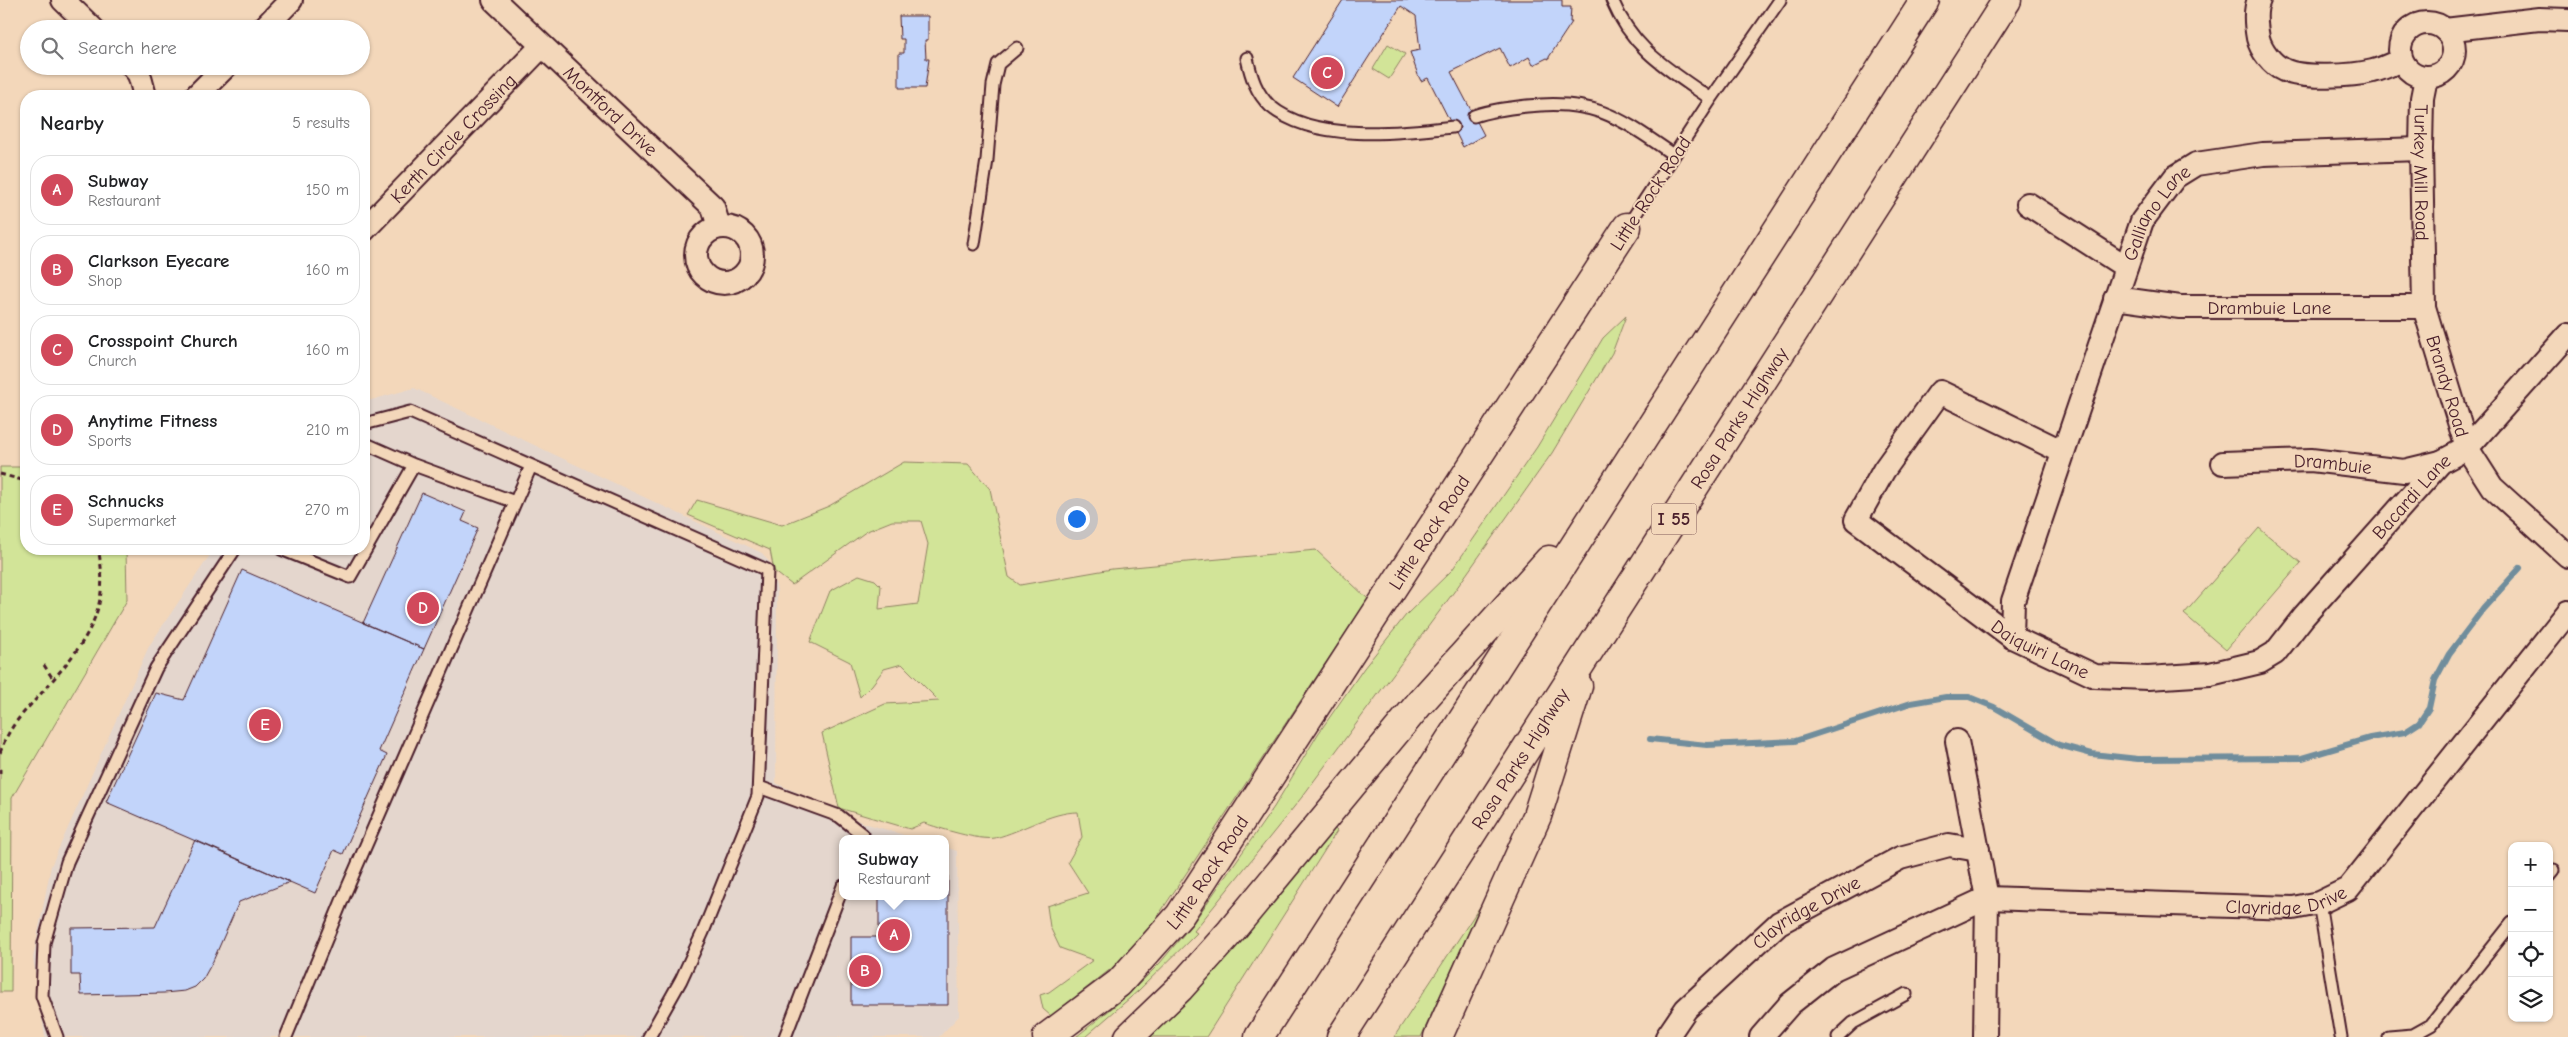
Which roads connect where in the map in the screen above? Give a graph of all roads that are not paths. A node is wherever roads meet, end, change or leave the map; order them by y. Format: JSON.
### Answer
{"nodes":[{"id":1,"x":63,"y":0,"type":"edge"},
{"id":2,"x":291,"y":0,"type":"edge"},
{"id":3,"x":494,"y":0,"type":"edge"},
{"id":4,"x":1612,"y":0,"type":"edge"},
{"id":5,"x":1780,"y":0,"type":"edge"},
{"id":6,"x":1925,"y":0,"type":"edge"},
{"id":7,"x":2007,"y":0,"type":"edge"},
{"id":8,"x":2259,"y":0,"type":"edge"},
{"id":9,"x":2567,"y":13,"type":"edge"},
{"id":10,"x":84,"y":20,"type":"edge"},
{"id":11,"x":272,"y":20,"type":"edge"},
{"id":12,"x":2445,"y":30,"type":"junction"},
{"id":13,"x":541,"y":47,"type":"junction"},
{"id":14,"x":1017,"y":48,"type":"dead end"},
{"id":15,"x":1247,"y":58,"type":"dead end"},
{"id":16,"x":2401,"y":60,"type":"junction"},
{"id":17,"x":139,"y":75,"type":"edge"},
{"id":18,"x":217,"y":75,"type":"edge"},
{"id":19,"x":2426,"y":78,"type":"junction"},
{"id":20,"x":143,"y":90,"type":"edge"},
{"id":21,"x":202,"y":90,"type":"edge"},
{"id":22,"x":1711,"y":99,"type":"junction"},
{"id":23,"x":1474,"y":116,"type":"dead end"},
{"id":24,"x":1453,"y":127,"type":"dead end"},
{"id":25,"x":2421,"y":149,"type":"junction"},
{"id":26,"x":1674,"y":155,"type":"junction"},
{"id":27,"x":2028,"y":204,"type":"dead end"},
{"id":28,"x":370,"y":224,"type":"edge"},
{"id":29,"x":719,"y":227,"type":"dead end"},
{"id":30,"x":1628,"y":227,"type":"joint"},
{"id":31,"x":974,"y":244,"type":"dead end"},
{"id":32,"x":2126,"y":267,"type":"junction"},
{"id":33,"x":2424,"y":268,"type":"joint"},
{"id":34,"x":2115,"y":298,"type":"junction"},
{"id":35,"x":2424,"y":307,"type":"junction"},
{"id":36,"x":2568,"y":335,"type":"edge"},
{"id":37,"x":370,"y":422,"type":"edge"},
{"id":38,"x":370,"y":445,"type":"edge"},
{"id":39,"x":2467,"y":448,"type":"junction"},
{"id":40,"x":2063,"y":452,"type":"junction"},
{"id":41,"x":2441,"y":462,"type":"junction"},
{"id":42,"x":2223,"y":463,"type":"dead end"},
{"id":43,"x":414,"y":465,"type":"junction"},
{"id":44,"x":531,"y":466,"type":"junction"},
{"id":45,"x":1602,"y":501,"type":"junction"},
{"id":46,"x":515,"y":502,"type":"junction"},
{"id":47,"x":370,"y":542,"type":"edge"},
{"id":48,"x":231,"y":555,"type":"edge"},
{"id":49,"x":295,"y":555,"type":"edge"},
{"id":50,"x":363,"y":555,"type":"edge"},
{"id":51,"x":2568,"y":556,"type":"edge"},
{"id":52,"x":2568,"y":612,"type":"edge"},
{"id":53,"x":2012,"y":637,"type":"junction"},
{"id":54,"x":1589,"y":652,"type":"junction"},
{"id":55,"x":2260,"y":662,"type":"joint"},
{"id":56,"x":1957,"y":740,"type":"dead end"},
{"id":57,"x":758,"y":787,"type":"junction"},
{"id":58,"x":863,"y":835,"type":"edge"},
{"id":59,"x":1978,"y":850,"type":"junction"},
{"id":60,"x":839,"y":896,"type":"edge"},
{"id":61,"x":1987,"y":898,"type":"junction"},
{"id":62,"x":2319,"y":903,"type":"junction"},
{"id":63,"x":2508,"y":928,"type":"edge"},
{"id":64,"x":1906,"y":994,"type":"dead end"},
{"id":65,"x":57,"y":1037,"type":"edge"},
{"id":66,"x":286,"y":1037,"type":"edge"},
{"id":67,"x":648,"y":1037,"type":"edge"},
{"id":68,"x":785,"y":1037,"type":"edge"},
{"id":69,"x":1047,"y":1037,"type":"edge"},
{"id":70,"x":1129,"y":1037,"type":"edge"},
{"id":71,"x":1259,"y":1037,"type":"edge"},
{"id":72,"x":1341,"y":1037,"type":"edge"},
{"id":73,"x":1438,"y":1037,"type":"edge"},
{"id":74,"x":1667,"y":1037,"type":"edge"},
{"id":75,"x":1761,"y":1037,"type":"edge"},
{"id":76,"x":1838,"y":1037,"type":"edge"},
{"id":77,"x":1985,"y":1037,"type":"edge"},
{"id":78,"x":2341,"y":1037,"type":"edge"},
{"id":79,"x":2389,"y":1037,"type":"edge"}],
"edges":[{"from":1,"to":10,"type":"street"},
{"from":2,"to":11,"type":"street"},
{"from":3,"to":13,"type":"street","name":"Montford Drive"},
{"from":4,"to":22,"type":"lane"},
{"from":5,"to":22,"type":"lane","name":"Little Rock Road"},
{"from":6,"to":45,"type":"main road"},
{"from":7,"to":54,"type":"main road","name":"Rosa Parks Highway","number":"I 55"},
{"from":8,"to":16,"type":"street"},
{"from":9,"to":12,"type":"street"},
{"from":12,"to":16,"type":"street"},
{"from":12,"to":19,"type":"street"},
{"from":13,"to":28,"type":"street","name":"Kerth Circle Crossing"},
{"from":13,"to":29,"type":"street","name":"Montford Drive"},
{"from":14,"to":31,"type":"lane"},
{"from":15,"to":24,"type":"lane"},
{"from":16,"to":19,"type":"street"},
{"from":17,"to":20,"type":"street"},
{"from":18,"to":21,"type":"street"},
{"from":19,"to":25,"type":"street","name":"Turkey Mill Road"},
{"from":22,"to":26,"type":"lane","name":"Little Rock Road"},
{"from":23,"to":26,"type":"lane"},
{"from":25,"to":32,"type":"street","name":"Galliano Lane"},
{"from":25,"to":33,"type":"street","name":"Turkey Mill Road"},
{"from":26,"to":30,"type":"lane","name":"Little Rock Road"},
{"from":27,"to":32,"type":"street"},
{"from":30,"to":69,"type":"main road","name":"Little Rock Road"},
{"from":32,"to":34,"type":"street","name":"Galliano Lane"},
{"from":33,"to":35,"type":"street","name":"Brandy Road"},
{"from":34,"to":35,"type":"street","name":"Drambuie Lane"},
{"from":34,"to":40,"type":"street","name":"Galliano Lane"},
{"from":35,"to":39,"type":"street","name":"Brandy Road"},
{"from":36,"to":39,"type":"street","name":"Bacardi Lane"},
{"from":37,"to":44,"type":"lane"},
{"from":38,"to":43,"type":"lane"},
{"from":39,"to":41,"type":"street","name":"Bacardi Lane"},
{"from":39,"to":51,"type":"street","name":"Brandy Road"},
{"from":40,"to":53,"type":"street","name":"Galliano Lane"},
{"from":40,"to":53,"type":"street","name":"Daiquiri Lane"},
{"from":41,"to":42,"type":"street","name":"Drambuie"},
{"from":41,"to":55,"type":"street","name":"Bacardi Lane"},
{"from":43,"to":46,"type":"lane"},
{"from":43,"to":47,"type":"lane"},
{"from":44,"to":46,"type":"lane"},
{"from":44,"to":57,"type":"lane"},
{"from":45,"to":70,"type":"main road"},
{"from":45,"to":71,"type":"main road"},
{"from":46,"to":66,"type":"lane"},
{"from":48,"to":65,"type":"lane"},
{"from":49,"to":50,"type":"lane"},
{"from":52,"to":62,"type":"street","name":"Clayridge Drive"},
{"from":53,"to":55,"type":"street","name":"Daiquiri Lane"},
{"from":54,"to":72,"type":"main road","name":"Rosa Parks Highway","number":"I 55"},
{"from":54,"to":73,"type":"main road"},
{"from":56,"to":59,"type":"street"},
{"from":57,"to":58,"type":"lane"},
{"from":57,"to":67,"type":"lane"},
{"from":59,"to":61,"type":"street"},
{"from":59,"to":74,"type":"street","name":"Clayridge Drive"},
{"from":60,"to":68,"type":"lane"},
{"from":61,"to":62,"type":"street","name":"Clayridge Drive"},
{"from":61,"to":75,"type":"street","name":"Clayridge Drive"},
{"from":61,"to":77,"type":"street"},
{"from":62,"to":78,"type":"lane"},
{"from":63,"to":79,"type":"lane"},
{"from":64,"to":76,"type":"lane"}]}
